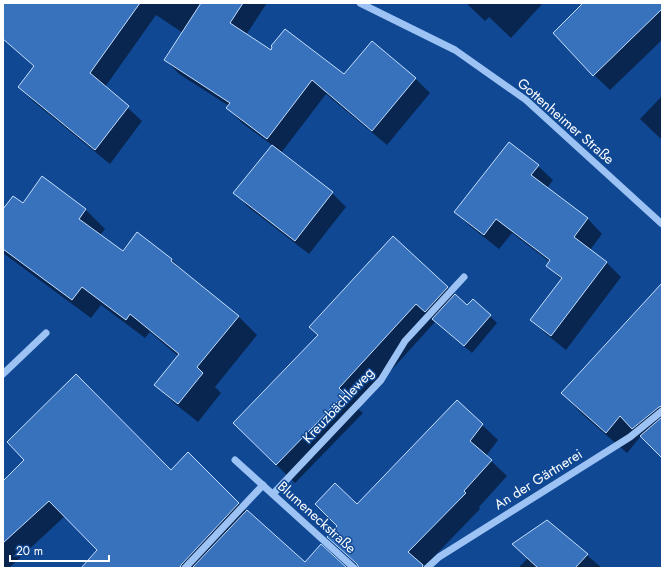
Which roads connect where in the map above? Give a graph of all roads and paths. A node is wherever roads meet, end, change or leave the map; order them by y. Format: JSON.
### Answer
{"nodes":[{"id":1,"x":360,"y":3,"type":"edge"},
{"id":2,"x":662,"y":224,"type":"edge"},
{"id":3,"x":464,"y":277,"type":"dead end"},
{"id":4,"x":46,"y":333,"type":"dead end"},
{"id":5,"x":3,"y":374,"type":"edge"},
{"id":6,"x":662,"y":411,"type":"edge"},
{"id":7,"x":235,"y":460,"type":"dead end"},
{"id":8,"x":263,"y":485,"type":"junction"},
{"id":9,"x":273,"y":494,"type":"junction"},
{"id":10,"x":185,"y":568,"type":"edge"},
{"id":11,"x":354,"y":568,"type":"edge"},
{"id":12,"x":427,"y":568,"type":"edge"}],
"edges":[{"from":1,"to":2,"type":"street","name":"Gottenheimer Straße"},
{"from":3,"to":9,"type":"street","name":"Kreuzbächleweg"},
{"from":4,"to":5,"type":"street"},
{"from":6,"to":12,"type":"street","name":"An der Gärtnerei"},
{"from":7,"to":8,"type":"street","name":"Blumeneckstraße"},
{"from":8,"to":9,"type":"street","name":"Blumeneckstraße"},
{"from":8,"to":10,"type":"street","name":"Blumeneckstraße"},
{"from":9,"to":11,"type":"street","name":"Blumeneckstraße"}]}
